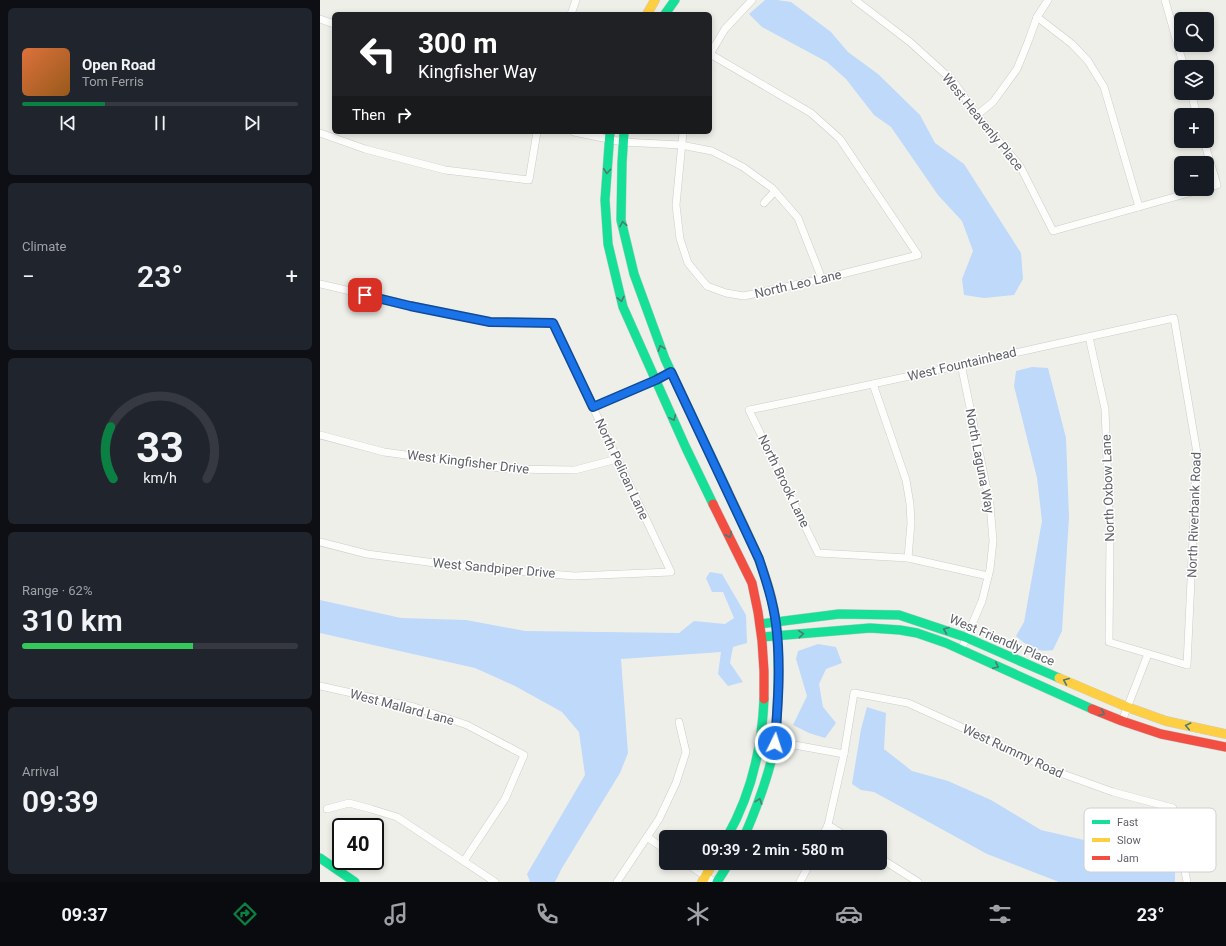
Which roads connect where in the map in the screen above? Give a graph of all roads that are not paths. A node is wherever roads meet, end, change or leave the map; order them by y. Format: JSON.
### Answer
{"nodes":[{"id":1,"x":576,"y":0,"type":"edge"},
{"id":2,"x":655,"y":0,"type":"edge"},
{"id":3,"x":675,"y":0,"type":"edge"},
{"id":4,"x":752,"y":0,"type":"edge"},
{"id":5,"x":855,"y":0,"type":"edge"},
{"id":6,"x":1048,"y":0,"type":"edge"},
{"id":7,"x":1165,"y":0,"type":"edge"},
{"id":8,"x":571,"y":12,"type":"edge"},
{"id":9,"x":648,"y":12,"type":"edge"},
{"id":10,"x":666,"y":12,"type":"edge"},
{"id":11,"x":1037,"y":17,"type":"junction"},
{"id":12,"x":320,"y":19,"type":"edge"},
{"id":13,"x":332,"y":23,"type":"edge"},
{"id":14,"x":712,"y":51,"type":"edge"},
{"id":15,"x":712,"y":55,"type":"edge"},
{"id":16,"x":1182,"y":60,"type":"edge"},
{"id":17,"x":977,"y":115,"type":"junction"},
{"id":18,"x":320,"y":132,"type":"edge"},
{"id":19,"x":537,"y":134,"type":"edge"},
{"id":20,"x":591,"y":134,"type":"edge"},
{"id":21,"x":683,"y":134,"type":"edge"},
{"id":22,"x":616,"y":137,"type":"edge"},
{"id":23,"x":681,"y":145,"type":"junction"},
{"id":24,"x":1214,"y":175,"type":"edge"},
{"id":25,"x":1214,"y":186,"type":"edge"},
{"id":26,"x":775,"y":191,"type":"junction"},
{"id":27,"x":1178,"y":196,"type":"edge"},
{"id":28,"x":764,"y":203,"type":"dead end"},
{"id":29,"x":1139,"y":207,"type":"junction"},
{"id":30,"x":822,"y":279,"type":"junction"},
{"id":31,"x":320,"y":284,"type":"edge"},
{"id":32,"x":1174,"y":318,"type":"joint"},
{"id":33,"x":1089,"y":337,"type":"junction"},
{"id":34,"x":961,"y":364,"type":"junction"},
{"id":35,"x":671,"y":372,"type":"junction"},
{"id":36,"x":656,"y":380,"type":"junction"},
{"id":37,"x":873,"y":384,"type":"junction"},
{"id":38,"x":593,"y":407,"type":"junction"},
{"id":39,"x":749,"y":410,"type":"joint"},
{"id":40,"x":320,"y":435,"type":"edge"},
{"id":41,"x":617,"y":459,"type":"junction"},
{"id":42,"x":320,"y":542,"type":"edge"},
{"id":43,"x":908,"y":558,"type":"junction"},
{"id":44,"x":671,"y":572,"type":"joint"},
{"id":45,"x":988,"y":576,"type":"junction"},
{"id":46,"x":776,"y":622,"type":"junction"},
{"id":47,"x":760,"y":624,"type":"junction"},
{"id":48,"x":777,"y":636,"type":"junction"},
{"id":49,"x":762,"y":637,"type":"junction"},
{"id":50,"x":965,"y":637,"type":"junction"},
{"id":51,"x":961,"y":650,"type":"junction"},
{"id":52,"x":1148,"y":654,"type":"junction"},
{"id":53,"x":320,"y":686,"type":"edge"},
{"id":54,"x":1127,"y":707,"type":"junction"},
{"id":55,"x":1122,"y":721,"type":"junction"},
{"id":56,"x":679,"y":722,"type":"dead end"},
{"id":57,"x":1226,"y":734,"type":"edge"},
{"id":58,"x":761,"y":739,"type":"junction"},
{"id":59,"x":775,"y":743,"type":"junction"},
{"id":60,"x":1226,"y":747,"type":"edge"},
{"id":61,"x":844,"y":754,"type":"junction"},
{"id":62,"x":1173,"y":808,"type":"edge"},
{"id":63,"x":327,"y":809,"type":"dead end"},
{"id":64,"x":828,"y":825,"type":"junction"},
{"id":65,"x":731,"y":830,"type":"edge"},
{"id":66,"x":747,"y":830,"type":"edge"},
{"id":67,"x":826,"y":830,"type":"edge"},
{"id":68,"x":836,"y":830,"type":"edge"},
{"id":69,"x":647,"y":837,"type":"junction"},
{"id":70,"x":659,"y":845,"type":"edge"},
{"id":71,"x":320,"y":858,"type":"edge"},
{"id":72,"x":464,"y":861,"type":"junction"},
{"id":73,"x":887,"y":862,"type":"edge"},
{"id":74,"x":694,"y":870,"type":"edge"},
{"id":75,"x":709,"y":870,"type":"edge"},
{"id":76,"x":725,"y":870,"type":"edge"},
{"id":77,"x":806,"y":870,"type":"edge"},
{"id":78,"x":1185,"y":872,"type":"edge"},
{"id":79,"x":704,"y":879,"type":"edge"},
{"id":80,"x":355,"y":882,"type":"edge"},
{"id":81,"x":496,"y":882,"type":"edge"},
{"id":82,"x":617,"y":882,"type":"edge"},
{"id":83,"x":714,"y":882,"type":"edge"},
{"id":84,"x":717,"y":882,"type":"edge"},
{"id":85,"x":800,"y":882,"type":"edge"},
{"id":86,"x":918,"y":882,"type":"edge"},
{"id":87,"x":1187,"y":882,"type":"edge"}],
"edges":[{"from":1,"to":8,"type":"street"},
{"from":2,"to":9,"type":"street"},
{"from":3,"to":10,"type":"street"},
{"from":4,"to":14,"type":"street"},
{"from":5,"to":17,"type":"street","name":"West Heavenly Place"},
{"from":6,"to":11,"type":"street"},
{"from":7,"to":16,"type":"street"},
{"from":11,"to":17,"type":"street"},
{"from":11,"to":29,"type":"street"},
{"from":12,"to":13,"type":"street"},
{"from":15,"to":30,"type":"street","name":"North Leo Lane"},
{"from":17,"to":29,"type":"street","name":"West Heavenly Place"},
{"from":18,"to":19,"type":"street"},
{"from":20,"to":22,"type":"street"},
{"from":21,"to":23,"type":"street"},
{"from":22,"to":23,"type":"street"},
{"from":35,"to":22,"type":"street","one_way":true},
{"from":22,"to":36,"type":"street","one_way":true},
{"from":23,"to":26,"type":"street"},
{"from":23,"to":30,"type":"street","name":"North Leo Lane"},
{"from":24,"to":25,"type":"street"},
{"from":26,"to":28,"type":"street"},
{"from":26,"to":30,"type":"street"},
{"from":27,"to":29,"type":"street"},
{"from":31,"to":38,"type":"street","name":"North Pelican Lane"},
{"from":32,"to":33,"type":"street","name":"West Fountainhead"},
{"from":32,"to":52,"type":"street","name":"North Riverbank Road"},
{"from":33,"to":34,"type":"street","name":"West Fountainhead"},
{"from":33,"to":52,"type":"street","name":"North Oxbow Lane"},
{"from":34,"to":37,"type":"street","name":"West Fountainhead"},
{"from":34,"to":45,"type":"street","name":"North Laguna Way"},
{"from":35,"to":36,"type":"street"},
{"from":35,"to":46,"type":"street"},
{"from":36,"to":38,"type":"street"},
{"from":36,"to":47,"type":"street","one_way":true},
{"from":37,"to":39,"type":"street","name":"West Fountainhead"},
{"from":37,"to":43,"type":"street"},
{"from":38,"to":41,"type":"street","name":"North Pelican Lane"},
{"from":39,"to":43,"type":"street","name":"North Brook Lane"},
{"from":40,"to":41,"type":"street","name":"West Kingfisher Drive"},
{"from":41,"to":44,"type":"street","name":"North Pelican Lane"},
{"from":42,"to":44,"type":"street","name":"West Sandpiper Drive"},
{"from":43,"to":45,"type":"street"},
{"from":45,"to":50,"type":"street","name":"North Laguna Way"},
{"from":46,"to":47,"type":"street","name":"West Friendly Place"},
{"from":46,"to":48,"type":"street"},
{"from":50,"to":46,"type":"street","name":"West Friendly Place","one_way":true},
{"from":47,"to":49,"type":"street"},
{"from":48,"to":49,"type":"street","name":"West Friendly Place"},
{"from":48,"to":51,"type":"street","name":"West Friendly Place","one_way":true},
{"from":48,"to":59,"type":"street"},
{"from":49,"to":58,"type":"street"},
{"from":50,"to":51,"type":"street","name":"North Laguna Way"},
{"from":54,"to":50,"type":"street","name":"West Friendly Place","one_way":true},
{"from":51,"to":55,"type":"street","name":"West Friendly Place","one_way":true},
{"from":52,"to":54,"type":"street"},
{"from":53,"to":72,"type":"street","name":"West Mallard Lane"},
{"from":54,"to":55,"type":"street"},
{"from":57,"to":54,"type":"street","name":"West Friendly Place","one_way":true},
{"from":55,"to":60,"type":"street","name":"West Friendly Place"},
{"from":56,"to":69,"type":"street"},
{"from":58,"to":59,"type":"street"},
{"from":58,"to":65,"type":"street"},
{"from":59,"to":61,"type":"street"},
{"from":66,"to":59,"type":"street","one_way":true},
{"from":61,"to":62,"type":"street","name":"West Rummy Road"},
{"from":61,"to":64,"type":"street"},
{"from":63,"to":72,"type":"street"},
{"from":64,"to":67,"type":"street"},
{"from":64,"to":68,"type":"street"},
{"from":69,"to":70,"type":"street"},
{"from":69,"to":82,"type":"street"},
{"from":71,"to":80,"type":"street"},
{"from":72,"to":81,"type":"street"},
{"from":73,"to":86,"type":"street"},
{"from":74,"to":79,"type":"street"},
{"from":75,"to":79,"type":"street"},
{"from":76,"to":84,"type":"street"},
{"from":77,"to":85,"type":"street"},
{"from":78,"to":87,"type":"street","name":"West Rummy Road"},
{"from":79,"to":83,"type":"street"}]}
